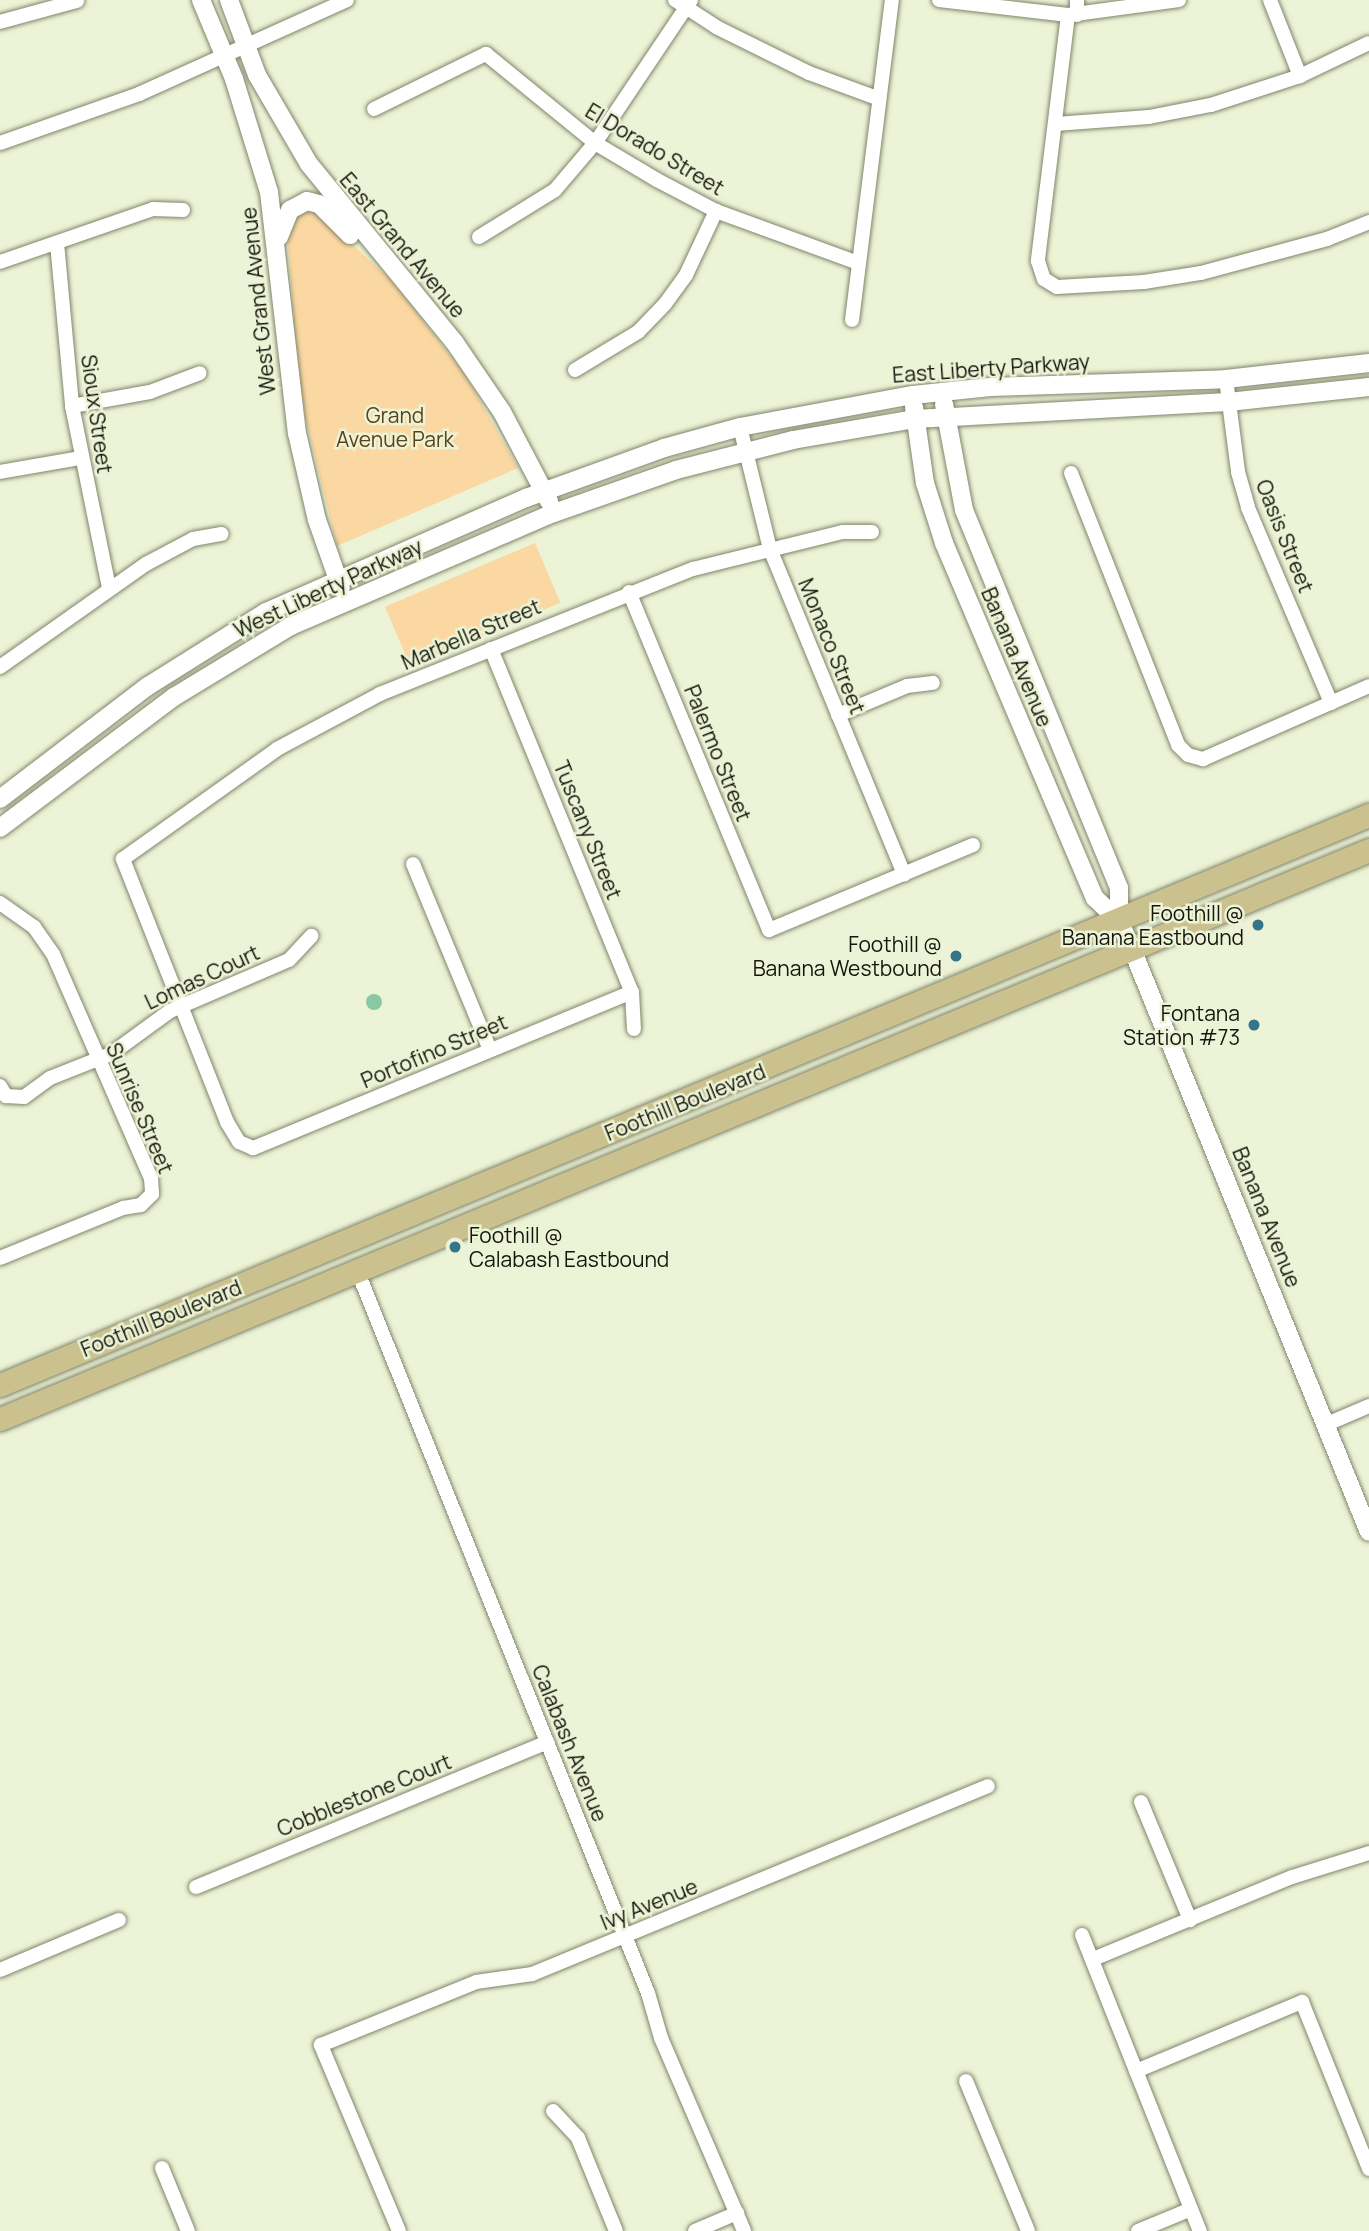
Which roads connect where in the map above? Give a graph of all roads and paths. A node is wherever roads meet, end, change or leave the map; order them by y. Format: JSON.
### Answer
{"nodes":[{"id":1,"x":201,"y":0,"type":"edge"},
{"id":2,"x":229,"y":0,"type":"edge"},
{"id":3,"x":347,"y":0,"type":"edge"},
{"id":4,"x":892,"y":0,"type":"edge"},
{"id":5,"x":939,"y":0,"type":"edge"},
{"id":6,"x":1180,"y":0,"type":"edge"},
{"id":7,"x":1270,"y":0,"type":"edge"},
{"id":8,"x":77,"y":1,"type":"edge"},
{"id":9,"x":684,"y":3,"type":"edge"},
{"id":10,"x":1074,"y":10,"type":"edge"},
{"id":11,"x":0,"y":22,"type":"edge"},
{"id":12,"x":1369,"y":43,"type":"edge"},
{"id":13,"x":246,"y":47,"type":"junction"},
{"id":14,"x":226,"y":56,"type":"junction"},
{"id":15,"x":1300,"y":76,"type":"junction"},
{"id":16,"x":877,"y":98,"type":"junction"},
{"id":17,"x":374,"y":109,"type":"dead end"},
{"id":18,"x":1056,"y":124,"type":"junction"},
{"id":19,"x":595,"y":142,"type":"junction"},
{"id":20,"x":0,"y":144,"type":"edge"},
{"id":21,"x":184,"y":210,"type":"dead end"},
{"id":22,"x":716,"y":211,"type":"junction"},
{"id":23,"x":1369,"y":222,"type":"edge"},
{"id":24,"x":479,"y":237,"type":"dead end"},
{"id":25,"x":367,"y":240,"type":"junction"},
{"id":26,"x":277,"y":241,"type":"junction"},
{"id":27,"x":58,"y":243,"type":"junction"},
{"id":28,"x":0,"y":262,"type":"edge"},
{"id":29,"x":858,"y":263,"type":"junction"},
{"id":30,"x":852,"y":320,"type":"dead end"},
{"id":31,"x":1369,"y":363,"type":"edge"},
{"id":32,"x":575,"y":370,"type":"dead end"},
{"id":33,"x":200,"y":373,"type":"dead end"},
{"id":34,"x":1226,"y":379,"type":"junction"},
{"id":35,"x":1369,"y":387,"type":"edge"},
{"id":36,"x":943,"y":391,"type":"junction"},
{"id":37,"x":913,"y":395,"type":"junction"},
{"id":38,"x":1228,"y":402,"type":"junction"},
{"id":39,"x":72,"y":407,"type":"junction"},
{"id":40,"x":945,"y":416,"type":"junction"},
{"id":41,"x":915,"y":419,"type":"junction"},
{"id":42,"x":740,"y":427,"type":"junction"},
{"id":43,"x":746,"y":451,"type":"junction"},
{"id":44,"x":80,"y":458,"type":"junction"},
{"id":45,"x":0,"y":472,"type":"edge"},
{"id":46,"x":1071,"y":473,"type":"dead end"},
{"id":47,"x":545,"y":490,"type":"junction"},
{"id":48,"x":554,"y":513,"type":"junction"},
{"id":49,"x":872,"y":532,"type":"dead end"},
{"id":50,"x":222,"y":534,"type":"dead end"},
{"id":51,"x":770,"y":549,"type":"junction"},
{"id":52,"x":337,"y":579,"type":"junction"},
{"id":53,"x":109,"y":588,"type":"junction"},
{"id":54,"x":629,"y":592,"type":"junction"},
{"id":55,"x":346,"y":601,"type":"junction"},
{"id":56,"x":491,"y":649,"type":"junction"},
{"id":57,"x":0,"y":667,"type":"edge"},
{"id":58,"x":933,"y":683,"type":"dead end"},
{"id":59,"x":1369,"y":686,"type":"edge"},
{"id":60,"x":1331,"y":702,"type":"junction"},
{"id":61,"x":838,"y":715,"type":"junction"},
{"id":62,"x":0,"y":799,"type":"edge"},
{"id":63,"x":1369,"y":815,"type":"edge"},
{"id":64,"x":0,"y":828,"type":"edge"},
{"id":65,"x":973,"y":845,"type":"dead end"},
{"id":66,"x":1369,"y":850,"type":"edge"},
{"id":67,"x":412,"y":864,"type":"dead end"},
{"id":68,"x":904,"y":874,"type":"junction"},
{"id":69,"x":0,"y":903,"type":"edge"},
{"id":70,"x":1119,"y":921,"type":"junction"},
{"id":71,"x":311,"y":936,"type":"dead end"},
{"id":72,"x":1132,"y":948,"type":"junction"},
{"id":73,"x":632,"y":992,"type":"junction"},
{"id":74,"x":182,"y":1006,"type":"junction"},
{"id":75,"x":634,"y":1029,"type":"dead end"},
{"id":76,"x":490,"y":1050,"type":"junction"},
{"id":77,"x":96,"y":1059,"type":"junction"},
{"id":78,"x":0,"y":1086,"type":"edge"},
{"id":79,"x":0,"y":1258,"type":"edge"},
{"id":80,"x":358,"y":1270,"type":"junction"},
{"id":81,"x":0,"y":1385,"type":"edge"},
{"id":82,"x":1369,"y":1406,"type":"edge"},
{"id":83,"x":0,"y":1419,"type":"edge"},
{"id":84,"x":1327,"y":1424,"type":"junction"},
{"id":85,"x":1369,"y":1532,"type":"edge"},
{"id":86,"x":547,"y":1742,"type":"junction"},
{"id":87,"x":988,"y":1786,"type":"dead end"},
{"id":88,"x":1141,"y":1802,"type":"dead end"},
{"id":89,"x":1369,"y":1853,"type":"edge"},
{"id":90,"x":196,"y":1887,"type":"dead end"},
{"id":91,"x":119,"y":1920,"type":"dead end"},
{"id":92,"x":1190,"y":1920,"type":"junction"},
{"id":93,"x":1082,"y":1935,"type":"dead end"},
{"id":94,"x":625,"y":1936,"type":"junction"},
{"id":95,"x":1093,"y":1959,"type":"junction"},
{"id":96,"x":0,"y":1970,"type":"edge"},
{"id":97,"x":1136,"y":2071,"type":"junction"},
{"id":98,"x":966,"y":2081,"type":"dead end"},
{"id":99,"x":553,"y":2111,"type":"dead end"},
{"id":100,"x":162,"y":2168,"type":"dead end"},
{"id":101,"x":1369,"y":2169,"type":"edge"},
{"id":102,"x":1191,"y":2209,"type":"junction"},
{"id":103,"x":737,"y":2213,"type":"junction"},
{"id":104,"x":188,"y":2231,"type":"edge"},
{"id":105,"x":399,"y":2231,"type":"edge"},
{"id":106,"x":615,"y":2231,"type":"edge"},
{"id":107,"x":695,"y":2231,"type":"edge"},
{"id":108,"x":744,"y":2231,"type":"edge"},
{"id":109,"x":1027,"y":2231,"type":"edge"},
{"id":110,"x":1138,"y":2231,"type":"edge"},
{"id":111,"x":1200,"y":2231,"type":"edge"}],
"edges":[{"from":1,"to":14,"type":"street","name":"West Grand Avenue"},
{"from":2,"to":13,"type":"street","name":"East Grand Avenue"},
{"from":3,"to":13,"type":"street"},
{"from":4,"to":16,"type":"street"},
{"from":5,"to":10,"type":"street"},
{"from":6,"to":10,"type":"street"},
{"from":7,"to":15,"type":"street"},
{"from":8,"to":11,"type":"street"},
{"from":9,"to":16,"type":"street"},
{"from":9,"to":19,"type":"street"},
{"from":10,"to":18,"type":"street"},
{"from":12,"to":15,"type":"street"},
{"from":13,"to":14,"type":"street"},
{"from":13,"to":25,"type":"street","name":"East Grand Avenue"},
{"from":14,"to":20,"type":"street"},
{"from":14,"to":26,"type":"street","name":"West Grand Avenue"},
{"from":15,"to":18,"type":"street"},
{"from":16,"to":29,"type":"street"},
{"from":17,"to":19,"type":"street","name":"El Dorado Street"},
{"from":18,"to":23,"type":"street"},
{"from":19,"to":22,"type":"street","name":"El Dorado Street"},
{"from":19,"to":24,"type":"street"},
{"from":21,"to":27,"type":"street"},
{"from":22,"to":29,"type":"street","name":"El Dorado Street"},
{"from":22,"to":32,"type":"street"},
{"from":25,"to":26,"type":"street"},
{"from":25,"to":47,"type":"street","name":"East Grand Avenue"},
{"from":26,"to":52,"type":"street","name":"West Grand Avenue"},
{"from":27,"to":28,"type":"street"},
{"from":27,"to":39,"type":"street","name":"Sioux Street"},
{"from":29,"to":30,"type":"street"},
{"from":31,"to":34,"type":"street","name":"East Liberty Parkway"},
{"from":33,"to":39,"type":"street"},
{"from":34,"to":36,"type":"street","name":"East Liberty Parkway"},
{"from":34,"to":38,"type":"street","name":"Oasis Street"},
{"from":35,"to":38,"type":"street","name":"East Liberty Parkway"},
{"from":36,"to":37,"type":"street","name":"East Liberty Parkway"},
{"from":36,"to":40,"type":"street","name":"Banana Avenue"},
{"from":37,"to":41,"type":"street","name":"Banana Avenue"},
{"from":37,"to":42,"type":"street","name":"East Liberty Parkway"},
{"from":38,"to":40,"type":"street","name":"East Liberty Parkway"},
{"from":38,"to":60,"type":"street","name":"Oasis Street"},
{"from":39,"to":44,"type":"street","name":"Sioux Street"},
{"from":40,"to":41,"type":"street","name":"East Liberty Parkway"},
{"from":40,"to":70,"type":"street","name":"Banana Avenue"},
{"from":41,"to":43,"type":"street","name":"East Liberty Parkway"},
{"from":41,"to":70,"type":"street","name":"Banana Avenue"},
{"from":42,"to":43,"type":"street","name":"Monaco Street"},
{"from":42,"to":47,"type":"street","name":"East Liberty Parkway"},
{"from":43,"to":48,"type":"street","name":"East Liberty Parkway"},
{"from":43,"to":51,"type":"street","name":"Monaco Street"},
{"from":44,"to":45,"type":"street"},
{"from":44,"to":53,"type":"street","name":"Sioux Street"},
{"from":46,"to":60,"type":"street"},
{"from":47,"to":48,"type":"street","name":"East Grand Avenue"},
{"from":47,"to":52,"type":"street","name":"West Liberty Parkway"},
{"from":48,"to":55,"type":"street","name":"West Liberty Parkway"},
{"from":49,"to":51,"type":"street","name":"Marbella Street"},
{"from":50,"to":53,"type":"street"},
{"from":51,"to":54,"type":"street","name":"Marbella Street"},
{"from":51,"to":61,"type":"street","name":"Monaco Street"},
{"from":52,"to":55,"type":"street","name":"West Grand Avenue"},
{"from":52,"to":62,"type":"street","name":"West Liberty Parkway"},
{"from":53,"to":57,"type":"street"},
{"from":54,"to":56,"type":"street","name":"Marbella Street"},
{"from":54,"to":68,"type":"street","name":"Palermo Street"},
{"from":55,"to":64,"type":"street","name":"West Liberty Parkway"},
{"from":56,"to":73,"type":"street","name":"Tuscany Street"},
{"from":56,"to":74,"type":"street","name":"Marbella Street"},
{"from":58,"to":61,"type":"street"},
{"from":59,"to":60,"type":"street"},
{"from":61,"to":68,"type":"street","name":"Monaco Street"},
{"from":63,"to":70,"type":"main road","name":"Foothill Boulevard"},
{"from":65,"to":68,"type":"street"},
{"from":66,"to":72,"type":"main road","name":"Foothill Boulevard"},
{"from":67,"to":76,"type":"street"},
{"from":69,"to":77,"type":"street","name":"Sunrise Street"},
{"from":70,"to":72,"type":"street","name":"Banana Avenue"},
{"from":70,"to":81,"type":"main road","name":"Foothill Boulevard"},
{"from":71,"to":74,"type":"street","name":"Lomas Court"},
{"from":72,"to":80,"type":"main road","name":"Foothill Boulevard"},
{"from":72,"to":84,"type":"street","name":"Banana Avenue"},
{"from":73,"to":75,"type":"street","name":"Tuscany Street"},
{"from":73,"to":76,"type":"street","name":"Portofino Street"},
{"from":74,"to":76,"type":"street","name":"Portofino Street"},
{"from":74,"to":77,"type":"street","name":"Lomas Court"},
{"from":77,"to":78,"type":"street","name":"Lomas Court"},
{"from":77,"to":79,"type":"street","name":"Sunrise Street"},
{"from":80,"to":83,"type":"main road","name":"Foothill Boulevard"},
{"from":80,"to":86,"type":"street","name":"Calabash Avenue"},
{"from":82,"to":84,"type":"street"},
{"from":84,"to":85,"type":"street","name":"Banana Avenue"},
{"from":86,"to":90,"type":"street","name":"Cobblestone Court"},
{"from":86,"to":94,"type":"street","name":"Calabash Avenue"},
{"from":87,"to":94,"type":"street","name":"Ivy Avenue"},
{"from":88,"to":92,"type":"street"},
{"from":89,"to":92,"type":"street"},
{"from":91,"to":96,"type":"street"},
{"from":92,"to":95,"type":"street"},
{"from":93,"to":95,"type":"street"},
{"from":94,"to":103,"type":"street","name":"Calabash Avenue"},
{"from":94,"to":105,"type":"street","name":"Ivy Avenue"},
{"from":95,"to":97,"type":"street"},
{"from":97,"to":101,"type":"street"},
{"from":97,"to":102,"type":"street"},
{"from":98,"to":109,"type":"street"},
{"from":99,"to":106,"type":"street"},
{"from":100,"to":104,"type":"street"},
{"from":102,"to":110,"type":"street"},
{"from":102,"to":111,"type":"street"},
{"from":103,"to":107,"type":"street"},
{"from":103,"to":108,"type":"street","name":"Calabash Avenue"}]}
